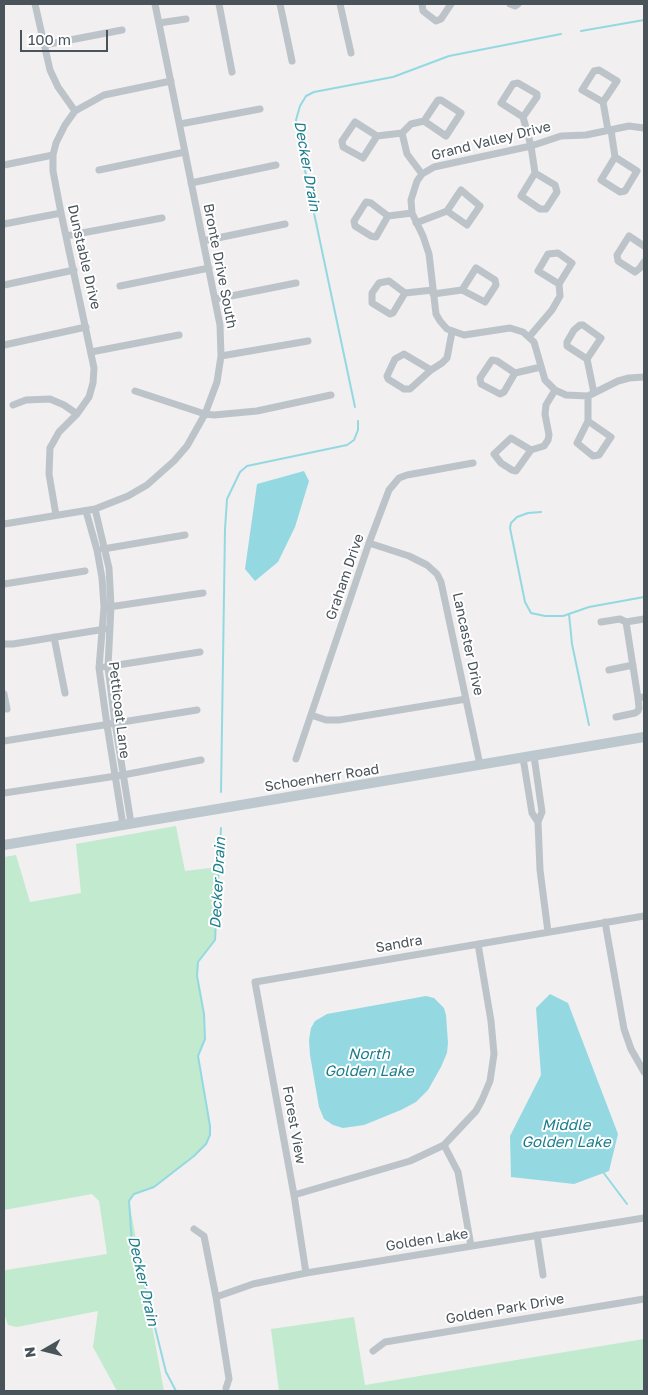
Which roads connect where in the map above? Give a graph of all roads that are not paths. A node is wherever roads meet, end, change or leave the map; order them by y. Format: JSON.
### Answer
{"nodes":[{"id":1,"x":35,"y":4,"type":"edge"},
{"id":2,"x":155,"y":4,"type":"edge"},
{"id":3,"x":219,"y":4,"type":"edge"},
{"id":4,"x":280,"y":4,"type":"edge"},
{"id":5,"x":340,"y":4,"type":"edge"},
{"id":6,"x":422,"y":4,"type":"edge"},
{"id":7,"x":451,"y":4,"type":"edge"},
{"id":8,"x":510,"y":4,"type":"edge"},
{"id":9,"x":518,"y":4,"type":"edge"},
{"id":10,"x":186,"y":19,"type":"dead end"},
{"id":11,"x":159,"y":23,"type":"junction"},
{"id":12,"x":122,"y":30,"type":"dead end"},
{"id":13,"x":44,"y":45,"type":"junction"},
{"id":14,"x":351,"y":53,"type":"dead end"},
{"id":15,"x":292,"y":61,"type":"dead end"},
{"id":16,"x":232,"y":72,"type":"dead end"},
{"id":17,"x":171,"y":81,"type":"junction"},
{"id":18,"x":604,"y":102,"type":"junction"},
{"id":19,"x":260,"y":109,"type":"dead end"},
{"id":20,"x":75,"y":111,"type":"junction"},
{"id":21,"x":523,"y":117,"type":"junction"},
{"id":22,"x":424,"y":121,"type":"junction"},
{"id":23,"x":180,"y":124,"type":"junction"},
{"id":24,"x":644,"y":128,"type":"edge"},
{"id":25,"x":609,"y":130,"type":"junction"},
{"id":26,"x":402,"y":133,"type":"junction"},
{"id":27,"x":377,"y":136,"type":"junction"},
{"id":28,"x":531,"y":146,"type":"junction"},
{"id":29,"x":185,"y":152,"type":"junction"},
{"id":30,"x":53,"y":155,"type":"junction"},
{"id":31,"x":615,"y":158,"type":"junction"},
{"id":32,"x":4,"y":165,"type":"edge"},
{"id":33,"x":276,"y":165,"type":"dead end"},
{"id":34,"x":99,"y":170,"type":"dead end"},
{"id":35,"x":535,"y":173,"type":"junction"},
{"id":36,"x":422,"y":174,"type":"junction"},
{"id":37,"x":191,"y":182,"type":"junction"},
{"id":38,"x":447,"y":211,"type":"junction"},
{"id":39,"x":61,"y":213,"type":"junction"},
{"id":40,"x":412,"y":213,"type":"junction"},
{"id":41,"x":388,"y":216,"type":"junction"},
{"id":42,"x":162,"y":218,"type":"dead end"},
{"id":43,"x":416,"y":223,"type":"junction"},
{"id":44,"x":4,"y":224,"type":"edge"},
{"id":45,"x":286,"y":224,"type":"dead end"},
{"id":46,"x":66,"y":236,"type":"junction"},
{"id":47,"x":203,"y":241,"type":"junction"},
{"id":48,"x":644,"y":246,"type":"edge"},
{"id":49,"x":644,"y":262,"type":"edge"},
{"id":50,"x":209,"y":268,"type":"junction"},
{"id":51,"x":74,"y":270,"type":"junction"},
{"id":52,"x":296,"y":283,"type":"dead end"},
{"id":53,"x":559,"y":284,"type":"junction"},
{"id":54,"x":4,"y":285,"type":"edge"},
{"id":55,"x":120,"y":286,"type":"dead end"},
{"id":56,"x":462,"y":290,"type":"junction"},
{"id":57,"x":433,"y":292,"type":"junction"},
{"id":58,"x":405,"y":293,"type":"junction"},
{"id":59,"x":216,"y":299,"type":"junction"},
{"id":60,"x":86,"y":327,"type":"junction"},
{"id":61,"x":452,"y":332,"type":"junction"},
{"id":62,"x":179,"y":335,"type":"dead end"},
{"id":63,"x":529,"y":336,"type":"junction"},
{"id":64,"x":308,"y":340,"type":"dead end"},
{"id":65,"x":4,"y":345,"type":"edge"},
{"id":66,"x":92,"y":352,"type":"junction"},
{"id":67,"x":221,"y":356,"type":"junction"},
{"id":68,"x":587,"y":359,"type":"junction"},
{"id":69,"x":541,"y":367,"type":"junction"},
{"id":70,"x":430,"y":370,"type":"junction"},
{"id":71,"x":515,"y":373,"type":"junction"},
{"id":72,"x":644,"y":377,"type":"edge"},
{"id":73,"x":555,"y":390,"type":"junction"},
{"id":74,"x":135,"y":391,"type":"dead end"},
{"id":75,"x":331,"y":395,"type":"dead end"},
{"id":76,"x":591,"y":395,"type":"junction"},
{"id":77,"x":13,"y":405,"type":"dead end"},
{"id":78,"x":77,"y":414,"type":"junction"},
{"id":79,"x":205,"y":414,"type":"junction"},
{"id":80,"x":588,"y":421,"type":"junction"},
{"id":81,"x":531,"y":450,"type":"junction"},
{"id":82,"x":473,"y":463,"type":"dead end"},
{"id":83,"x":95,"y":509,"type":"junction"},
{"id":84,"x":86,"y":510,"type":"junction"},
{"id":85,"x":56,"y":515,"type":"junction"},
{"id":86,"x":4,"y":524,"type":"edge"},
{"id":87,"x":185,"y":535,"type":"dead end"},
{"id":88,"x":369,"y":543,"type":"junction"},
{"id":89,"x":106,"y":548,"type":"junction"},
{"id":90,"x":98,"y":550,"type":"junction"},
{"id":91,"x":85,"y":571,"type":"dead end"},
{"id":92,"x":4,"y":584,"type":"edge"},
{"id":93,"x":203,"y":593,"type":"dead end"},
{"id":94,"x":107,"y":607,"type":"junction"},
{"id":95,"x":644,"y":619,"type":"edge"},
{"id":96,"x":600,"y":622,"type":"dead end"},
{"id":97,"x":626,"y":622,"type":"junction"},
{"id":98,"x":110,"y":629,"type":"junction"},
{"id":99,"x":102,"y":630,"type":"junction"},
{"id":100,"x":54,"y":637,"type":"junction"},
{"id":101,"x":4,"y":644,"type":"edge"},
{"id":102,"x":200,"y":652,"type":"dead end"},
{"id":103,"x":633,"y":665,"type":"junction"},
{"id":104,"x":108,"y":667,"type":"junction"},
{"id":105,"x":99,"y":668,"type":"junction"},
{"id":106,"x":609,"y":670,"type":"dead end"},
{"id":107,"x":65,"y":693,"type":"dead end"},
{"id":108,"x":4,"y":694,"type":"edge"},
{"id":109,"x":641,"y":697,"type":"edge"},
{"id":110,"x":466,"y":700,"type":"junction"},
{"id":111,"x":7,"y":709,"type":"dead end"},
{"id":112,"x":197,"y":710,"type":"dead end"},
{"id":113,"x":311,"y":715,"type":"junction"},
{"id":114,"x":616,"y":716,"type":"dead end"},
{"id":115,"x":115,"y":723,"type":"junction"},
{"id":116,"x":107,"y":725,"type":"junction"},
{"id":117,"x":644,"y":737,"type":"edge"},
{"id":118,"x":4,"y":741,"type":"edge"},
{"id":119,"x":534,"y":756,"type":"junction"},
{"id":120,"x":523,"y":758,"type":"junction"},
{"id":121,"x":296,"y":759,"type":"dead end"},
{"id":122,"x":201,"y":760,"type":"dead end"},
{"id":123,"x":480,"y":764,"type":"junction"},
{"id":124,"x":119,"y":775,"type":"junction"},
{"id":125,"x":4,"y":794,"type":"edge"},
{"id":126,"x":538,"y":822,"type":"junction"},
{"id":127,"x":127,"y":824,"type":"junction"},
{"id":128,"x":4,"y":845,"type":"edge"},
{"id":129,"x":644,"y":916,"type":"edge"},
{"id":130,"x":605,"y":922,"type":"junction"},
{"id":131,"x":548,"y":932,"type":"junction"},
{"id":132,"x":478,"y":944,"type":"junction"},
{"id":133,"x":255,"y":982,"type":"joint"},
{"id":134,"x":644,"y":1072,"type":"edge"},
{"id":135,"x":444,"y":1145,"type":"junction"},
{"id":136,"x":294,"y":1195,"type":"junction"},
{"id":137,"x":644,"y":1218,"type":"edge"},
{"id":138,"x":194,"y":1229,"type":"dead end"},
{"id":139,"x":537,"y":1235,"type":"junction"},
{"id":140,"x":471,"y":1246,"type":"junction"},
{"id":141,"x":306,"y":1273,"type":"junction"},
{"id":142,"x":543,"y":1275,"type":"dead end"},
{"id":143,"x":216,"y":1297,"type":"junction"},
{"id":144,"x":644,"y":1298,"type":"edge"},
{"id":145,"x":373,"y":1351,"type":"dead end"},
{"id":146,"x":226,"y":1388,"type":"dead end"}],
"edges":[{"from":1,"to":13,"type":"street"},
{"from":2,"to":11,"type":"street","name":"Bronte Drive South"},
{"from":3,"to":16,"type":"street"},
{"from":4,"to":15,"type":"street"},
{"from":5,"to":14,"type":"street"},
{"from":6,"to":7,"type":"street"},
{"from":8,"to":9,"type":"street"},
{"from":10,"to":11,"type":"street"},
{"from":11,"to":17,"type":"street","name":"Bronte Drive South"},
{"from":12,"to":13,"type":"street"},
{"from":13,"to":20,"type":"street"},
{"from":17,"to":20,"type":"street"},
{"from":17,"to":23,"type":"street","name":"Bronte Drive South"},
{"from":18,"to":18,"type":"street"},
{"from":18,"to":25,"type":"street"},
{"from":19,"to":23,"type":"street"},
{"from":20,"to":30,"type":"street","name":"Dunstable Drive"},
{"from":21,"to":21,"type":"street"},
{"from":21,"to":28,"type":"street"},
{"from":22,"to":22,"type":"street"},
{"from":22,"to":26,"type":"street"},
{"from":23,"to":29,"type":"street","name":"Bronte Drive South"},
{"from":24,"to":25,"type":"street","name":"Grand Valley Drive"},
{"from":25,"to":28,"type":"street","name":"Grand Valley Drive"},
{"from":25,"to":31,"type":"street"},
{"from":26,"to":27,"type":"street"},
{"from":26,"to":36,"type":"street"},
{"from":27,"to":27,"type":"street"},
{"from":28,"to":35,"type":"street"},
{"from":28,"to":36,"type":"street","name":"Grand Valley Drive"},
{"from":29,"to":34,"type":"street"},
{"from":29,"to":37,"type":"street","name":"Bronte Drive South"},
{"from":30,"to":32,"type":"street"},
{"from":30,"to":39,"type":"street","name":"Dunstable Drive"},
{"from":31,"to":31,"type":"street"},
{"from":33,"to":37,"type":"street"},
{"from":35,"to":35,"type":"street"},
{"from":36,"to":40,"type":"street","name":"Grand Valley Drive"},
{"from":37,"to":47,"type":"street","name":"Bronte Drive South"},
{"from":38,"to":38,"type":"street"},
{"from":38,"to":43,"type":"street"},
{"from":39,"to":44,"type":"street"},
{"from":39,"to":46,"type":"street","name":"Dunstable Drive"},
{"from":40,"to":41,"type":"street"},
{"from":40,"to":43,"type":"street","name":"Grand Valley Drive"},
{"from":41,"to":41,"type":"street"},
{"from":42,"to":46,"type":"street"},
{"from":43,"to":57,"type":"street","name":"Grand Valley Drive"},
{"from":45,"to":47,"type":"street"},
{"from":46,"to":51,"type":"street","name":"Dunstable Drive"},
{"from":47,"to":50,"type":"street","name":"Bronte Drive South"},
{"from":48,"to":49,"type":"street"},
{"from":50,"to":55,"type":"street"},
{"from":50,"to":59,"type":"street","name":"Bronte Drive South"},
{"from":51,"to":54,"type":"street"},
{"from":51,"to":60,"type":"street","name":"Dunstable Drive"},
{"from":52,"to":59,"type":"street"},
{"from":53,"to":53,"type":"street"},
{"from":53,"to":63,"type":"street"},
{"from":56,"to":56,"type":"street"},
{"from":56,"to":57,"type":"street"},
{"from":57,"to":58,"type":"street"},
{"from":57,"to":61,"type":"street","name":"Grand Valley Drive"},
{"from":58,"to":58,"type":"street"},
{"from":59,"to":67,"type":"street","name":"Bronte Drive South"},
{"from":60,"to":65,"type":"street"},
{"from":60,"to":66,"type":"street","name":"Dunstable Drive"},
{"from":61,"to":63,"type":"street"},
{"from":61,"to":70,"type":"street"},
{"from":62,"to":66,"type":"street"},
{"from":63,"to":69,"type":"street"},
{"from":64,"to":67,"type":"street"},
{"from":66,"to":78,"type":"street","name":"Dunstable Drive"},
{"from":67,"to":79,"type":"street","name":"Bronte Drive South"},
{"from":68,"to":68,"type":"street"},
{"from":68,"to":76,"type":"street"},
{"from":69,"to":71,"type":"street"},
{"from":69,"to":73,"type":"street"},
{"from":70,"to":70,"type":"street"},
{"from":71,"to":71,"type":"street"},
{"from":72,"to":76,"type":"street"},
{"from":73,"to":76,"type":"street"},
{"from":73,"to":81,"type":"street"},
{"from":74,"to":79,"type":"street"},
{"from":75,"to":79,"type":"street"},
{"from":76,"to":80,"type":"street"},
{"from":77,"to":78,"type":"street"},
{"from":78,"to":85,"type":"street","name":"Dunstable Drive"},
{"from":79,"to":83,"type":"street","name":"Bronte Drive South"},
{"from":80,"to":80,"type":"street"},
{"from":81,"to":81,"type":"street"},
{"from":82,"to":88,"type":"street","name":"Graham Drive"},
{"from":83,"to":84,"type":"street","name":"Bronte Drive South"},
{"from":83,"to":89,"type":"street","name":"Petticoat Lane"},
{"from":84,"to":85,"type":"street","name":"Bronte Drive South"},
{"from":84,"to":90,"type":"street","name":"Petticoat Lane"},
{"from":85,"to":86,"type":"street","name":"Bronte Drive South"},
{"from":87,"to":89,"type":"street"},
{"from":88,"to":110,"type":"street","name":"Lancaster Drive"},
{"from":88,"to":113,"type":"street","name":"Graham Drive"},
{"from":89,"to":90,"type":"street"},
{"from":89,"to":94,"type":"street","name":"Petticoat Lane"},
{"from":90,"to":94,"type":"street","name":"Petticoat Lane"},
{"from":91,"to":92,"type":"street"},
{"from":93,"to":94,"type":"street"},
{"from":94,"to":98,"type":"street","name":"Petticoat Lane"},
{"from":94,"to":99,"type":"street","name":"Petticoat Lane"},
{"from":95,"to":97,"type":"street"},
{"from":96,"to":97,"type":"street"},
{"from":97,"to":103,"type":"street"},
{"from":98,"to":99,"type":"street"},
{"from":98,"to":104,"type":"street","name":"Petticoat Lane"},
{"from":99,"to":100,"type":"street"},
{"from":99,"to":105,"type":"street","name":"Petticoat Lane"},
{"from":100,"to":101,"type":"street"},
{"from":100,"to":107,"type":"street"},
{"from":102,"to":104,"type":"street"},
{"from":103,"to":106,"type":"street"},
{"from":103,"to":109,"type":"street"},
{"from":104,"to":105,"type":"street"},
{"from":104,"to":115,"type":"street","name":"Petticoat Lane"},
{"from":105,"to":116,"type":"street","name":"Petticoat Lane"},
{"from":108,"to":111,"type":"street"},
{"from":109,"to":114,"type":"street"},
{"from":110,"to":113,"type":"street"},
{"from":110,"to":123,"type":"street","name":"Lancaster Drive"},
{"from":112,"to":115,"type":"street"},
{"from":113,"to":121,"type":"street","name":"Graham Drive"},
{"from":115,"to":116,"type":"street"},
{"from":115,"to":124,"type":"street","name":"Petticoat Lane"},
{"from":116,"to":118,"type":"street"},
{"from":116,"to":124,"type":"street","name":"Petticoat Lane"},
{"from":117,"to":119,"type":"street","name":"Schoenherr Road"},
{"from":119,"to":120,"type":"street","name":"Schoenherr Road"},
{"from":119,"to":126,"type":"street"},
{"from":120,"to":123,"type":"street","name":"Schoenherr Road"},
{"from":120,"to":126,"type":"street"},
{"from":122,"to":124,"type":"street"},
{"from":123,"to":127,"type":"street","name":"Schoenherr Road"},
{"from":124,"to":125,"type":"street"},
{"from":124,"to":127,"type":"street","name":"Petticoat Lane"},
{"from":126,"to":131,"type":"street"},
{"from":127,"to":128,"type":"street","name":"Schoenherr Road"},
{"from":129,"to":130,"type":"street"},
{"from":130,"to":131,"type":"street","name":"Sandra"},
{"from":130,"to":134,"type":"street"},
{"from":131,"to":132,"type":"street","name":"Sandra"},
{"from":132,"to":133,"type":"street","name":"Sandra"},
{"from":132,"to":135,"type":"street"},
{"from":133,"to":136,"type":"street","name":"Forest View"},
{"from":135,"to":136,"type":"street"},
{"from":135,"to":140,"type":"street"},
{"from":136,"to":141,"type":"street","name":"Forest View"},
{"from":137,"to":139,"type":"street","name":"Golden Lake"},
{"from":138,"to":143,"type":"street"},
{"from":139,"to":140,"type":"street","name":"Golden Lake"},
{"from":139,"to":142,"type":"street"},
{"from":140,"to":141,"type":"street","name":"Golden Lake"},
{"from":141,"to":143,"type":"street","name":"Golden Lake"},
{"from":143,"to":146,"type":"street"},
{"from":144,"to":145,"type":"street","name":"Golden Park Drive"}]}
